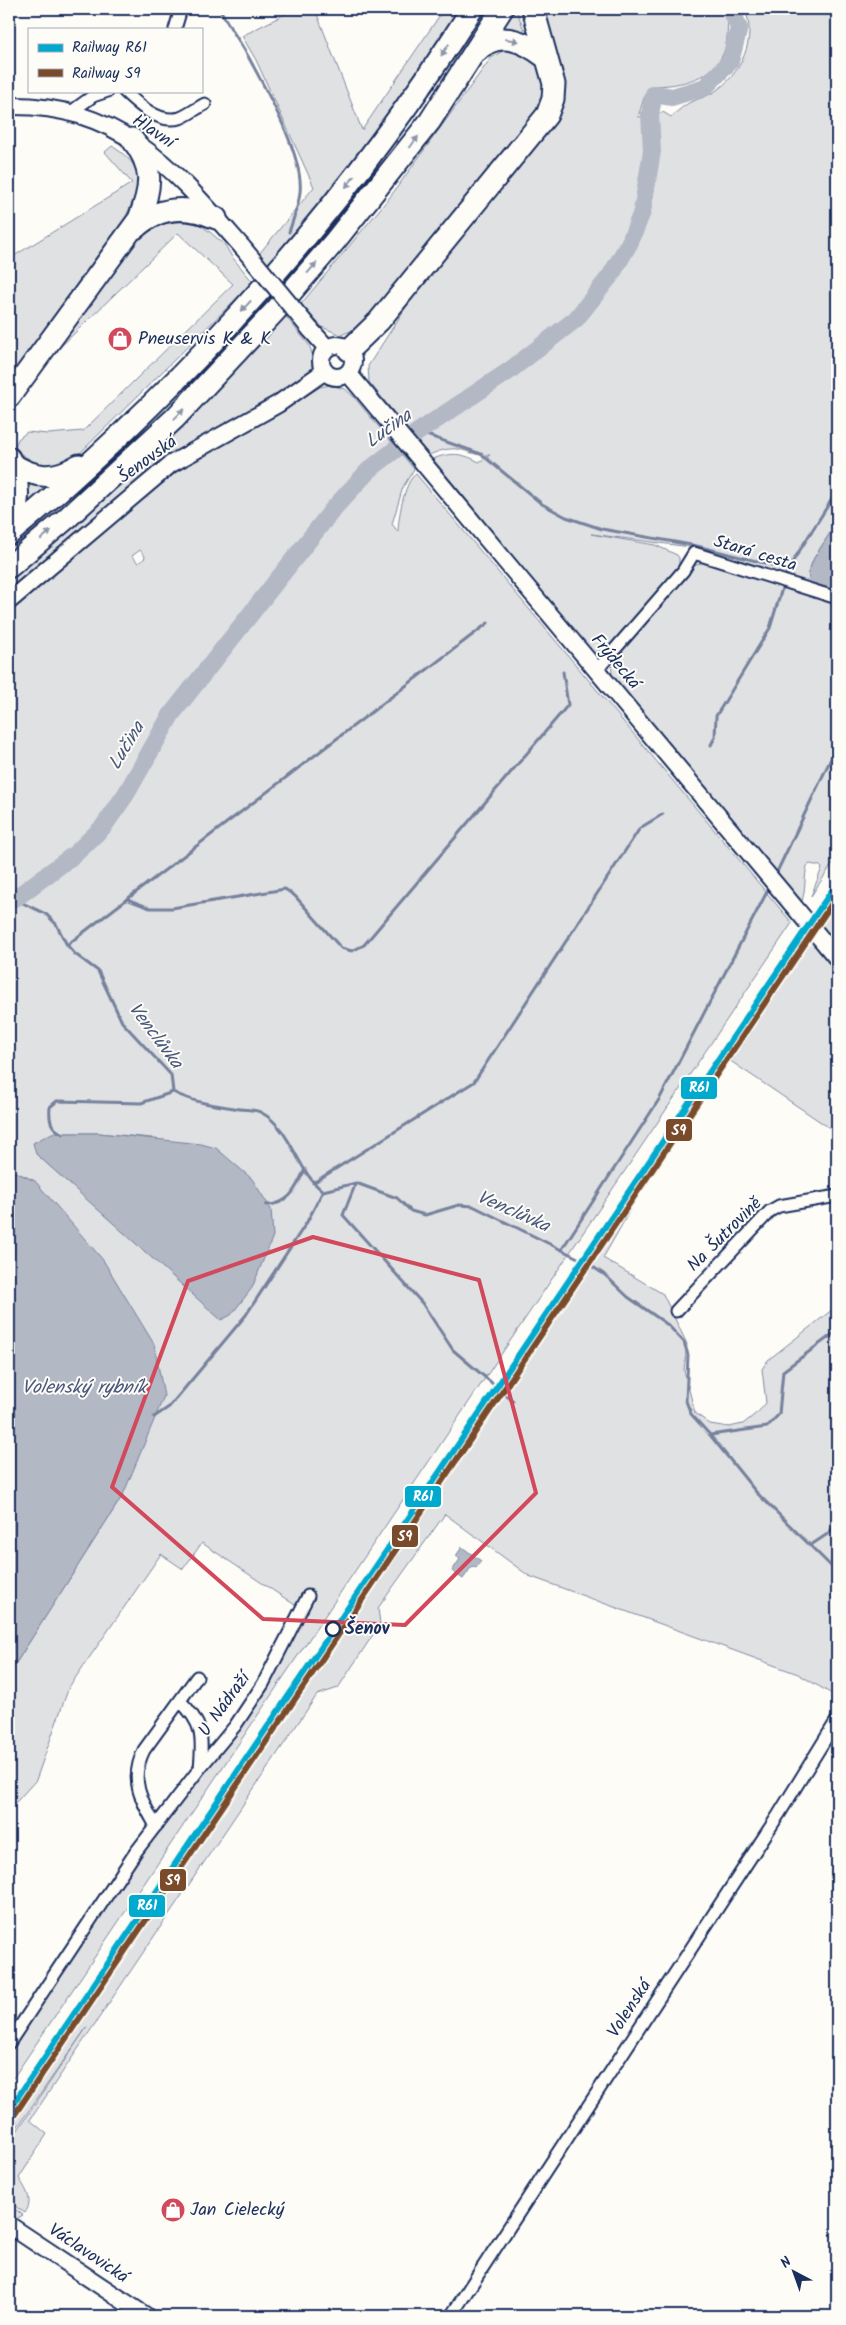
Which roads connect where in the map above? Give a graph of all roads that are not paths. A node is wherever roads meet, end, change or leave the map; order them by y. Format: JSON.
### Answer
{"nodes":[{"id":1,"x":182,"y":9,"type":"edge"},
{"id":2,"x":472,"y":9,"type":"edge"},
{"id":3,"x":502,"y":9,"type":"edge"},
{"id":4,"x":533,"y":9,"type":"edge"},
{"id":5,"x":175,"y":28,"type":"edge"},
{"id":6,"x":545,"y":57,"type":"junction"},
{"id":7,"x":462,"y":73,"type":"junction"},
{"id":8,"x":105,"y":92,"type":"edge"},
{"id":9,"x":125,"y":92,"type":"edge"},
{"id":10,"x":205,"y":104,"type":"dead end"},
{"id":11,"x":9,"y":106,"type":"edge"},
{"id":12,"x":71,"y":112,"type":"junction"},
{"id":13,"x":132,"y":139,"type":"junction"},
{"id":14,"x":216,"y":218,"type":"junction"},
{"id":15,"x":131,"y":232,"type":"junction"},
{"id":16,"x":327,"y":348,"type":"junction"},
{"id":17,"x":349,"y":350,"type":"junction"},
{"id":18,"x":325,"y":372,"type":"junction"},
{"id":19,"x":348,"y":373,"type":"junction"},
{"id":20,"x":9,"y":398,"type":"edge"},
{"id":21,"x":123,"y":433,"type":"junction"},
{"id":22,"x":10,"y":460,"type":"edge"},
{"id":23,"x":9,"y":524,"type":"edge"},
{"id":24,"x":9,"y":534,"type":"edge"},
{"id":25,"x":9,"y":567,"type":"edge"},
{"id":26,"x":837,"y":598,"type":"edge"},
{"id":27,"x":9,"y":601,"type":"edge"},
{"id":28,"x":596,"y":671,"type":"junction"},
{"id":29,"x":834,"y":953,"type":"edge"},
{"id":30,"x":837,"y":1196,"type":"edge"},
{"id":31,"x":676,"y":1311,"type":"dead end"},
{"id":32,"x":308,"y":1596,"type":"dead end"},
{"id":33,"x":197,"y":1677,"type":"dead end"},
{"id":34,"x":180,"y":1701,"type":"junction"},
{"id":35,"x":837,"y":1720,"type":"edge"},
{"id":36,"x":200,"y":1768,"type":"junction"},
{"id":37,"x":156,"y":1826,"type":"junction"},
{"id":38,"x":9,"y":2043,"type":"edge"},
{"id":39,"x":9,"y":2225,"type":"edge"},
{"id":40,"x":146,"y":2316,"type":"edge"},
{"id":41,"x":451,"y":2316,"type":"edge"}],
"edges":[{"from":1,"to":5,"type":"street"},
{"from":2,"to":21,"type":"highway","one_way":true},
{"from":3,"to":7,"type":"highway"},
{"from":4,"to":6,"type":"highway"},
{"from":7,"to":6,"type":"highway","one_way":true},
{"from":6,"to":17,"type":"highway"},
{"from":25,"to":7,"type":"highway","one_way":true},
{"from":8,"to":12,"type":"street"},
{"from":9,"to":10,"type":"street"},
{"from":11,"to":12,"type":"main road","name":"Hlavní"},
{"from":12,"to":13,"type":"main road","name":"Hlavní"},
{"from":13,"to":14,"type":"main road","name":"Hlavní"},
{"from":13,"to":15,"type":"highway"},
{"from":14,"to":15,"type":"highway"},
{"from":14,"to":16,"type":"main road","name":"Hlavní","bridge":true},
{"from":15,"to":20,"type":"highway"},
{"from":16,"to":17,"type":"main road"},
{"from":16,"to":18,"type":"main road"},
{"from":17,"to":19,"type":"main road"},
{"from":18,"to":19,"type":"main road"},
{"from":18,"to":27,"type":"main road","name":"Šenovská"},
{"from":19,"to":28,"type":"main road","name":"Frýdecká"},
{"from":21,"to":22,"type":"highway"},
{"from":21,"to":24,"type":"highway"},
{"from":22,"to":23,"type":"highway"},
{"from":26,"to":28,"type":"street","name":"Stará cesta"},
{"from":28,"to":29,"type":"main road","name":"Frýdecká"},
{"from":30,"to":31,"type":"street","name":"Na Šutrovině"},
{"from":32,"to":36,"type":"street","name":"U Nádraží"},
{"from":33,"to":34,"type":"street"},
{"from":34,"to":36,"type":"street"},
{"from":34,"to":37,"type":"street"},
{"from":35,"to":41,"type":"street","name":"Volenská"},
{"from":36,"to":37,"type":"street","name":"U Nádraží"},
{"from":37,"to":38,"type":"street","name":"U Nádraží"},
{"from":39,"to":40,"type":"main road","name":"Václavovická"}]}
